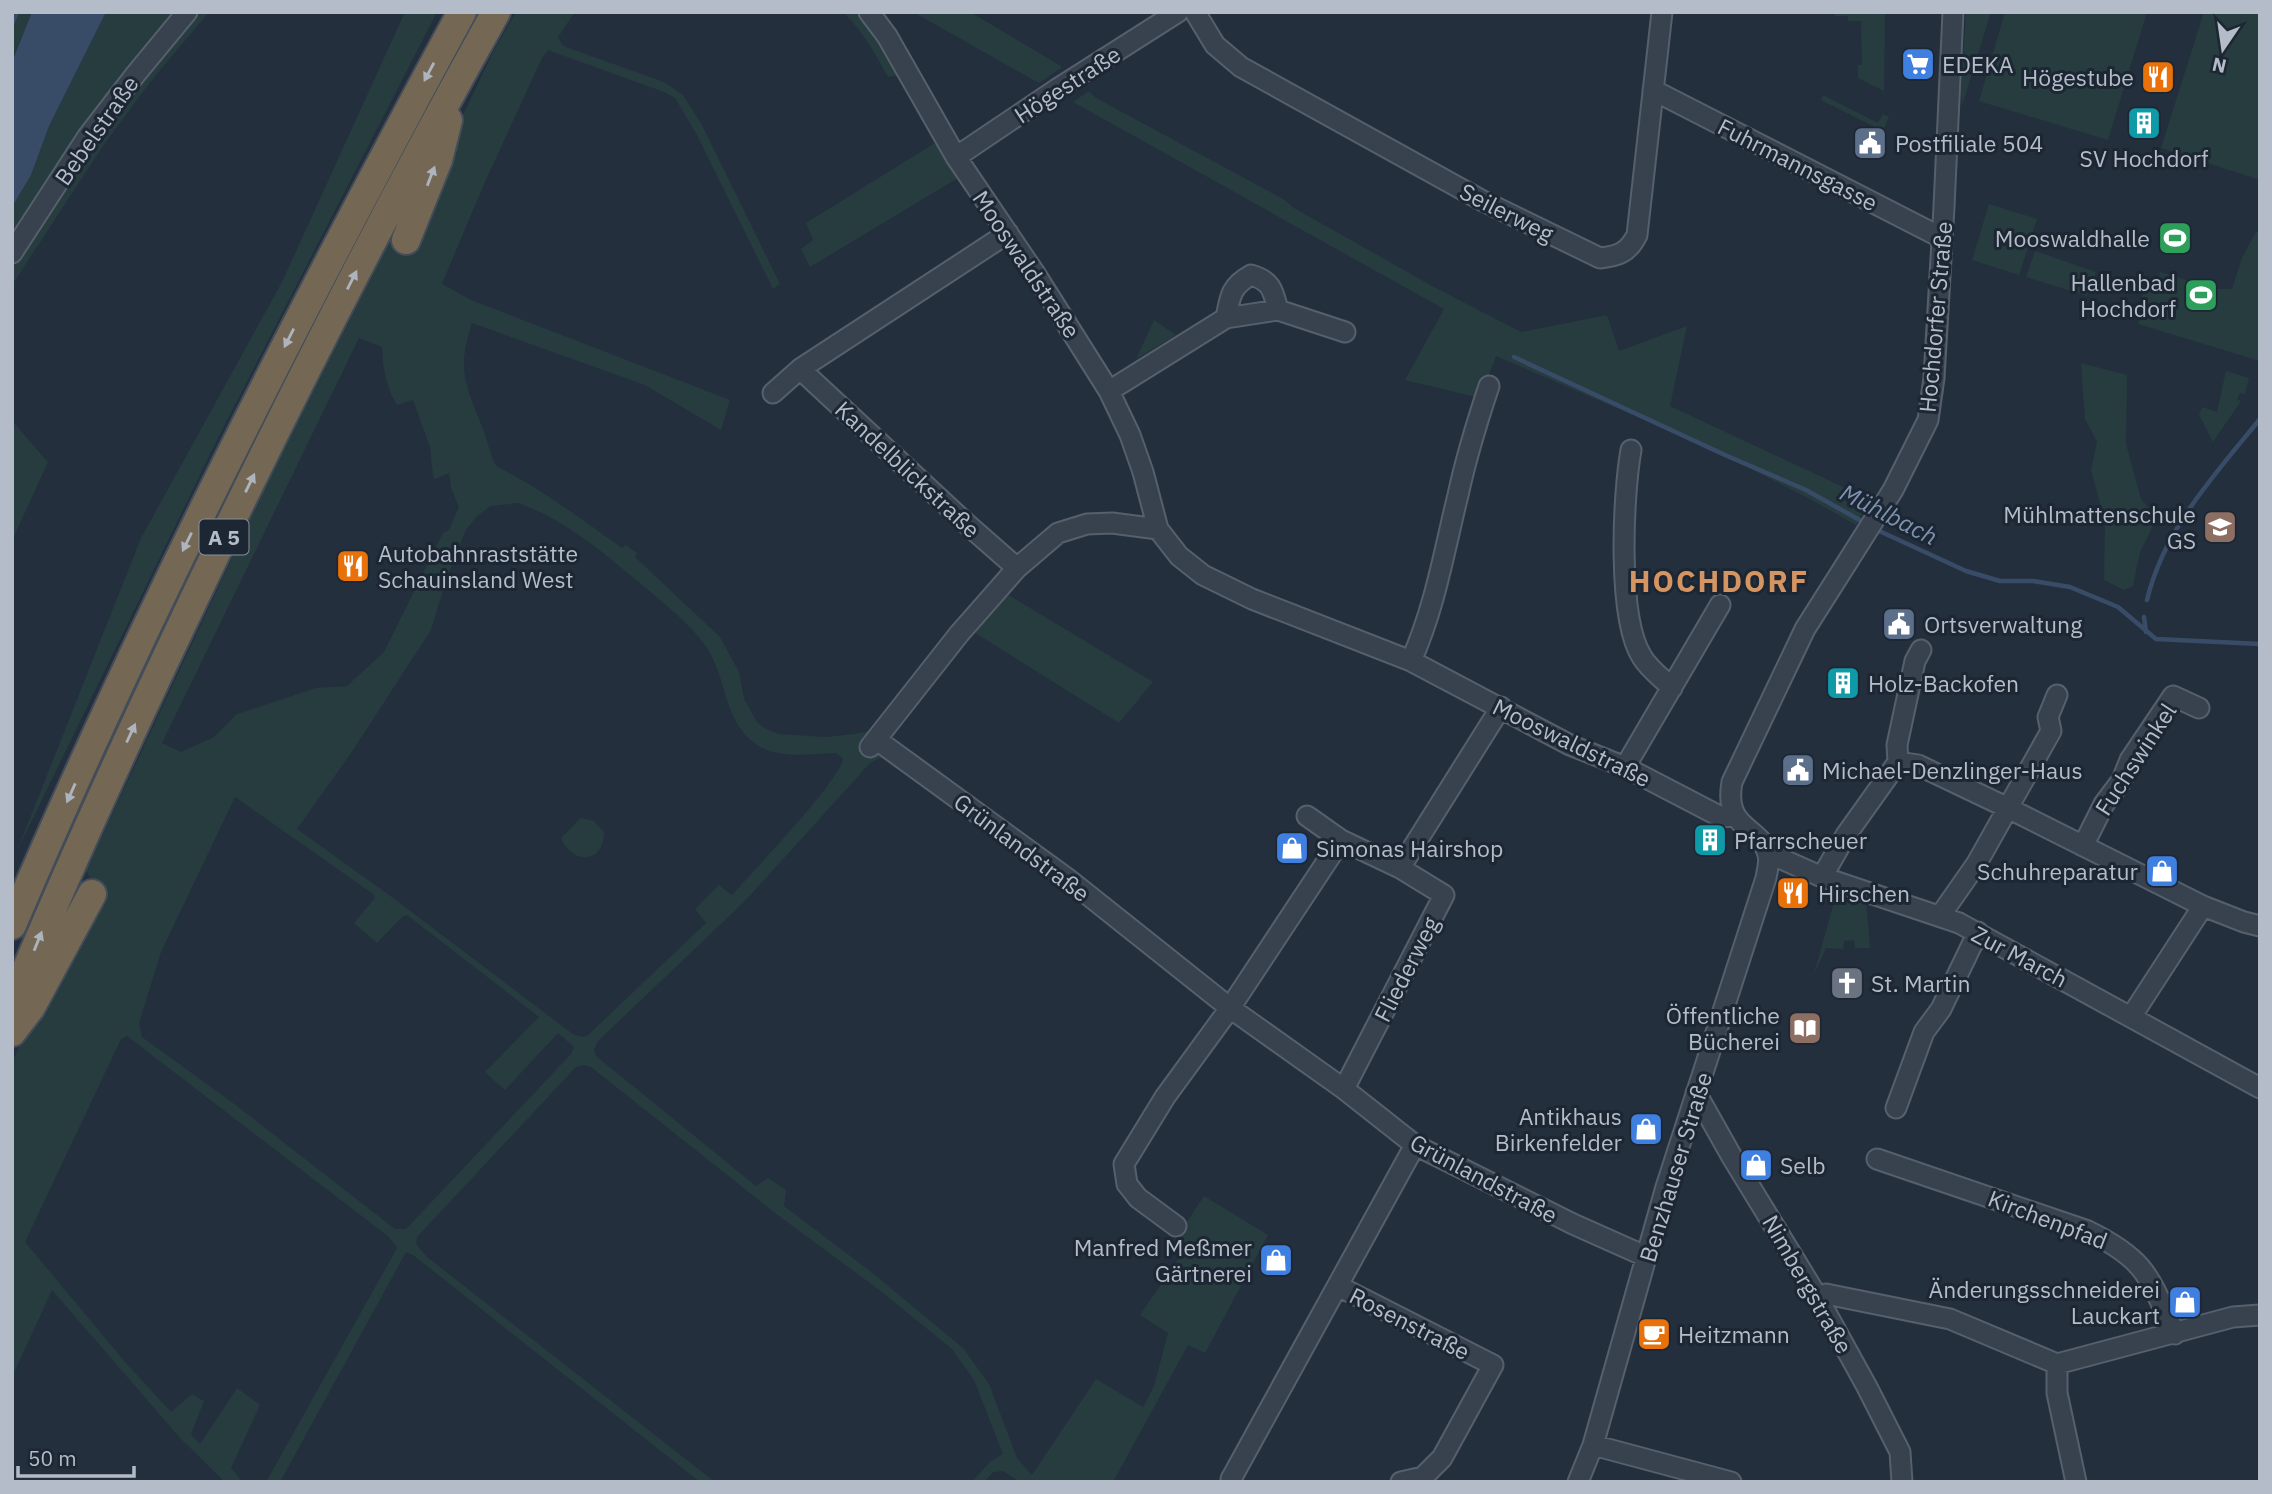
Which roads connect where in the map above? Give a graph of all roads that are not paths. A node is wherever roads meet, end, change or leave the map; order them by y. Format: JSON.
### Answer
{"nodes":[{"id":1,"x":187,"y":12,"type":"edge"},
{"id":2,"x":462,"y":12,"type":"edge"},
{"id":3,"x":496,"y":12,"type":"edge"},
{"id":4,"x":869,"y":12,"type":"edge"},
{"id":5,"x":1178,"y":12,"type":"edge"},
{"id":6,"x":1195,"y":12,"type":"edge"},
{"id":7,"x":1662,"y":12,"type":"edge"},
{"id":8,"x":1953,"y":12,"type":"edge"},
{"id":9,"x":458,"y":80,"type":"junction"},
{"id":10,"x":1653,"y":90,"type":"junction"},
{"id":11,"x":956,"y":157,"type":"junction"},
{"id":12,"x":1008,"y":233,"type":"junction"},
{"id":13,"x":1942,"y":238,"type":"junction"},
{"id":14,"x":406,"y":240,"type":"dead end"},
{"id":15,"x":12,"y":253,"type":"edge"},
{"id":16,"x":1278,"y":310,"type":"junction"},
{"id":17,"x":1226,"y":318,"type":"junction"},
{"id":18,"x":1345,"y":332,"type":"dead end"},
{"id":19,"x":800,"y":369,"type":"junction"},
{"id":20,"x":1489,"y":386,"type":"dead end"},
{"id":21,"x":1109,"y":391,"type":"junction"},
{"id":22,"x":773,"y":393,"type":"dead end"},
{"id":23,"x":1631,"y":450,"type":"dead end"},
{"id":24,"x":1158,"y":529,"type":"junction"},
{"id":25,"x":1017,"y":568,"type":"junction"},
{"id":26,"x":1720,"y":605,"type":"dead end"},
{"id":27,"x":1921,"y":650,"type":"dead end"},
{"id":28,"x":1411,"y":661,"type":"junction"},
{"id":29,"x":1672,"y":688,"type":"junction"},
{"id":30,"x":2057,"y":695,"type":"dead end"},
{"id":31,"x":1501,"y":707,"type":"junction"},
{"id":32,"x":2199,"y":708,"type":"dead end"},
{"id":33,"x":1898,"y":762,"type":"junction"},
{"id":34,"x":1625,"y":767,"type":"junction"},
{"id":35,"x":2008,"y":808,"type":"junction"},
{"id":36,"x":1307,"y":816,"type":"dead end"},
{"id":37,"x":1735,"y":816,"type":"junction"},
{"id":38,"x":1341,"y":840,"type":"junction"},
{"id":39,"x":2082,"y":846,"type":"junction"},
{"id":40,"x":1768,"y":853,"type":"junction"},
{"id":41,"x":1400,"y":868,"type":"junction"},
{"id":42,"x":1822,"y":877,"type":"junction"},
{"id":43,"x":92,"y":894,"type":"dead end"},
{"id":44,"x":2203,"y":906,"type":"junction"},
{"id":45,"x":1940,"y":916,"type":"junction"},
{"id":46,"x":12,"y":925,"type":"edge"},
{"id":47,"x":2260,"y":926,"type":"edge"},
{"id":48,"x":1978,"y":932,"type":"junction"},
{"id":49,"x":12,"y":1004,"type":"edge"},
{"id":50,"x":1230,"y":1008,"type":"junction"},
{"id":51,"x":2131,"y":1017,"type":"junction"},
{"id":52,"x":12,"y":1032,"type":"edge"},
{"id":53,"x":2260,"y":1087,"type":"edge"},
{"id":54,"x":1344,"y":1089,"type":"junction"},
{"id":55,"x":1696,"y":1093,"type":"junction"},
{"id":56,"x":1896,"y":1108,"type":"dead end"},
{"id":57,"x":1415,"y":1145,"type":"junction"},
{"id":58,"x":1877,"y":1159,"type":"dead end"},
{"id":59,"x":1176,"y":1226,"type":"dead end"},
{"id":60,"x":1647,"y":1257,"type":"junction"},
{"id":61,"x":1338,"y":1286,"type":"junction"},
{"id":62,"x":1818,"y":1298,"type":"junction"},
{"id":63,"x":2260,"y":1315,"type":"edge"},
{"id":64,"x":2175,"y":1334,"type":"junction"},
{"id":65,"x":2057,"y":1364,"type":"junction"},
{"id":66,"x":1593,"y":1445,"type":"junction"},
{"id":67,"x":1231,"y":1482,"type":"edge"},
{"id":68,"x":1401,"y":1482,"type":"edge"},
{"id":69,"x":1578,"y":1482,"type":"edge"},
{"id":70,"x":1731,"y":1482,"type":"edge"},
{"id":71,"x":1902,"y":1482,"type":"edge"},
{"id":72,"x":2076,"y":1482,"type":"edge"}],
"edges":[{"from":1,"to":15,"type":"street","name":"Bebelstraße"},
{"from":2,"to":46,"type":"highway","number":"A 5","one_way":true},
{"from":3,"to":9,"type":"highway","number":"A 5"},
{"from":4,"to":11,"type":"street","name":"Mooswaldstraße"},
{"from":5,"to":11,"type":"street","name":"Högestraße"},
{"from":6,"to":10,"type":"street","name":"Seilerweg"},
{"from":7,"to":10,"type":"street","name":"Seilerweg"},
{"from":8,"to":13,"type":"street","name":"Hochdorfer Straße"},
{"from":14,"to":9,"type":"highway","one_way":true},
{"from":49,"to":9,"type":"highway","number":"A 5","one_way":true},
{"from":10,"to":13,"type":"street","name":"Fuhrmannsgasse"},
{"from":11,"to":12,"type":"street","name":"Mooswaldstraße"},
{"from":12,"to":19,"type":"street"},
{"from":12,"to":21,"type":"street","name":"Mooswaldstraße"},
{"from":13,"to":37,"type":"street","name":"Hochdorfer Straße"},
{"from":16,"to":17,"type":"street"},
{"from":16,"to":17,"type":"street"},
{"from":16,"to":18,"type":"street"},
{"from":17,"to":21,"type":"street"},
{"from":19,"to":22,"type":"street"},
{"from":19,"to":25,"type":"street","name":"Kandelblickstraße"},
{"from":20,"to":28,"type":"street"},
{"from":21,"to":24,"type":"street","name":"Mooswaldstraße"},
{"from":23,"to":29,"type":"street"},
{"from":24,"to":25,"type":"street"},
{"from":24,"to":28,"type":"street","name":"Mooswaldstraße"},
{"from":25,"to":50,"type":"street","name":"Grünlandstraße"},
{"from":26,"to":29,"type":"street"},
{"from":27,"to":33,"type":"street"},
{"from":28,"to":31,"type":"street","name":"Mooswaldstraße"},
{"from":29,"to":34,"type":"street"},
{"from":30,"to":35,"type":"street"},
{"from":31,"to":34,"type":"street","name":"Mooswaldstraße"},
{"from":31,"to":41,"type":"street"},
{"from":32,"to":39,"type":"street","name":"Fuchswinkel"},
{"from":33,"to":35,"type":"street"},
{"from":33,"to":42,"type":"street"},
{"from":34,"to":37,"type":"street","name":"Mooswaldstraße"},
{"from":35,"to":39,"type":"street"},
{"from":35,"to":45,"type":"street"},
{"from":36,"to":38,"type":"street","name":"Fliederweg"},
{"from":37,"to":40,"type":"street"},
{"from":38,"to":41,"type":"street","name":"Fliederweg"},
{"from":38,"to":50,"type":"street"},
{"from":39,"to":44,"type":"street"},
{"from":40,"to":42,"type":"street","name":"Zur March"},
{"from":40,"to":55,"type":"street","name":"Benzhauser Straße"},
{"from":41,"to":54,"type":"street","name":"Fliederweg"},
{"from":42,"to":45,"type":"street","name":"Zur March"},
{"from":43,"to":52,"type":"highway"},
{"from":44,"to":47,"type":"street"},
{"from":44,"to":51,"type":"street"},
{"from":45,"to":48,"type":"street","name":"Zur March"},
{"from":48,"to":51,"type":"street","name":"Zur March"},
{"from":48,"to":56,"type":"street"},
{"from":50,"to":54,"type":"street","name":"Grünlandstraße"},
{"from":50,"to":59,"type":"street"},
{"from":51,"to":53,"type":"street","name":"Zur March"},
{"from":54,"to":57,"type":"street","name":"Grünlandstraße"},
{"from":55,"to":60,"type":"street","name":"Benzhauser Straße"},
{"from":55,"to":62,"type":"street","name":"Nimbergstraße"},
{"from":57,"to":60,"type":"street","name":"Grünlandstraße"},
{"from":57,"to":61,"type":"street","name":"Rosenstraße"},
{"from":58,"to":64,"type":"street","name":"Kirchenpfad"},
{"from":60,"to":66,"type":"street","name":"Benzhauser Straße"},
{"from":61,"to":67,"type":"street","name":"Rosenstraße"},
{"from":61,"to":68,"type":"street","name":"Rosenstraße"},
{"from":62,"to":65,"type":"street"},
{"from":62,"to":71,"type":"street","name":"Nimbergstraße"},
{"from":63,"to":64,"type":"street"},
{"from":64,"to":65,"type":"street"},
{"from":65,"to":72,"type":"street"},
{"from":66,"to":69,"type":"street","name":"Benzhauser Straße"},
{"from":66,"to":70,"type":"street"}]}
